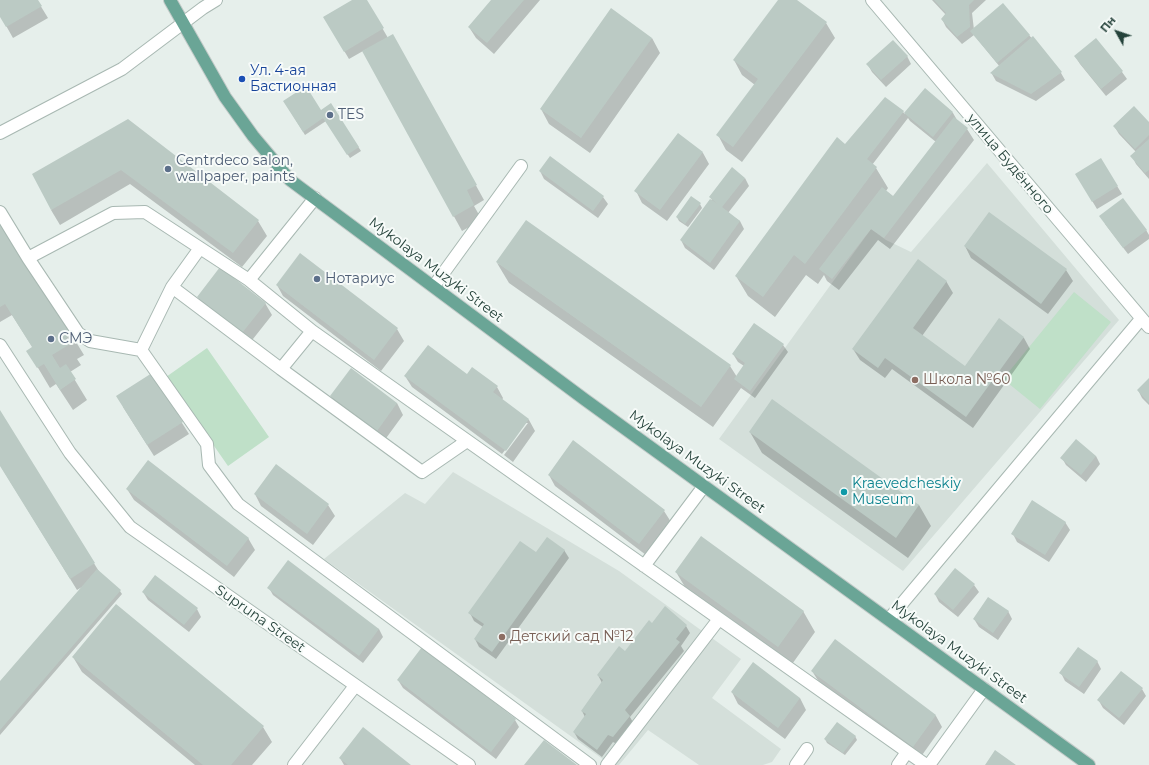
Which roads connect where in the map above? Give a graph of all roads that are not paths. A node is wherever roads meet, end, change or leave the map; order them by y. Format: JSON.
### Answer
{"nodes":[{"id":1,"x":170,"y":0,"type":"edge"},
{"id":2,"x":216,"y":0,"type":"edge"},
{"id":3,"x":872,"y":0,"type":"edge"},
{"id":4,"x":183,"y":23,"type":"junction"},
{"id":5,"x":0,"y":132,"type":"edge"},
{"id":6,"x":521,"y":166,"type":"dead end"},
{"id":7,"x":315,"y":198,"type":"junction"},
{"id":8,"x":0,"y":212,"type":"edge"},
{"id":9,"x":200,"y":248,"type":"junction"},
{"id":10,"x":28,"y":258,"type":"junction"},
{"id":11,"x":249,"y":280,"type":"junction"},
{"id":12,"x":434,"y":286,"type":"junction"},
{"id":13,"x":172,"y":287,"type":"junction"},
{"id":14,"x":1145,"y":323,"type":"edge"},
{"id":15,"x":312,"y":331,"type":"junction"},
{"id":16,"x":0,"y":345,"type":"edge"},
{"id":17,"x":141,"y":350,"type":"junction"},
{"id":18,"x":281,"y":369,"type":"junction"},
{"id":19,"x":467,"y":441,"type":"junction"},
{"id":20,"x":704,"y":486,"type":"junction"},
{"id":21,"x":644,"y":566,"type":"junction"},
{"id":22,"x":719,"y":619,"type":"junction"},
{"id":23,"x":889,"y":620,"type":"junction"},
{"id":24,"x":355,"y":686,"type":"junction"},
{"id":25,"x":984,"y":689,"type":"junction"},
{"id":26,"x":807,"y":749,"type":"dead end"},
{"id":27,"x":907,"y":752,"type":"junction"},
{"id":28,"x":294,"y":765,"type":"edge"},
{"id":29,"x":468,"y":765,"type":"edge"},
{"id":30,"x":590,"y":765,"type":"edge"},
{"id":31,"x":607,"y":765,"type":"edge"},
{"id":32,"x":796,"y":765,"type":"edge"},
{"id":33,"x":898,"y":765,"type":"edge"},
{"id":34,"x":927,"y":765,"type":"edge"},
{"id":35,"x":1089,"y":765,"type":"edge"}],
"edges":[{"from":1,"to":4,"type":"main road","name":"Mykolaya Muzyki Street"},
{"from":2,"to":4,"type":"street"},
{"from":3,"to":14,"type":"street","name":"улица Будённого"},
{"from":4,"to":5,"type":"street"},
{"from":4,"to":7,"type":"main road","name":"Mykolaya Muzyki Street"},
{"from":6,"to":12,"type":"street"},
{"from":7,"to":11,"type":"street"},
{"from":7,"to":12,"type":"main road","name":"Mykolaya Muzyki Street"},
{"from":8,"to":10,"type":"street"},
{"from":9,"to":10,"type":"street"},
{"from":9,"to":11,"type":"street"},
{"from":9,"to":13,"type":"street"},
{"from":10,"to":17,"type":"street"},
{"from":11,"to":15,"type":"street"},
{"from":12,"to":20,"type":"main road","name":"Mykolaya Muzyki Street"},
{"from":13,"to":17,"type":"street"},
{"from":13,"to":18,"type":"street"},
{"from":14,"to":23,"type":"street"},
{"from":15,"to":18,"type":"street"},
{"from":15,"to":19,"type":"street"},
{"from":16,"to":24,"type":"street","name":"Supruna Street"},
{"from":17,"to":30,"type":"street"},
{"from":18,"to":19,"type":"street"},
{"from":19,"to":21,"type":"street"},
{"from":20,"to":21,"type":"street"},
{"from":20,"to":23,"type":"main road","name":"Mykolaya Muzyki Street"},
{"from":21,"to":22,"type":"street"},
{"from":22,"to":27,"type":"street"},
{"from":22,"to":31,"type":"street"},
{"from":23,"to":25,"type":"main road","name":"Mykolaya Muzyki Street"},
{"from":24,"to":28,"type":"street"},
{"from":24,"to":29,"type":"street","name":"Supruna Street"},
{"from":25,"to":34,"type":"street"},
{"from":25,"to":35,"type":"main road","name":"Mykolaya Muzyki Street"},
{"from":26,"to":32,"type":"street"},
{"from":27,"to":33,"type":"street"},
{"from":27,"to":34,"type":"street"}]}
